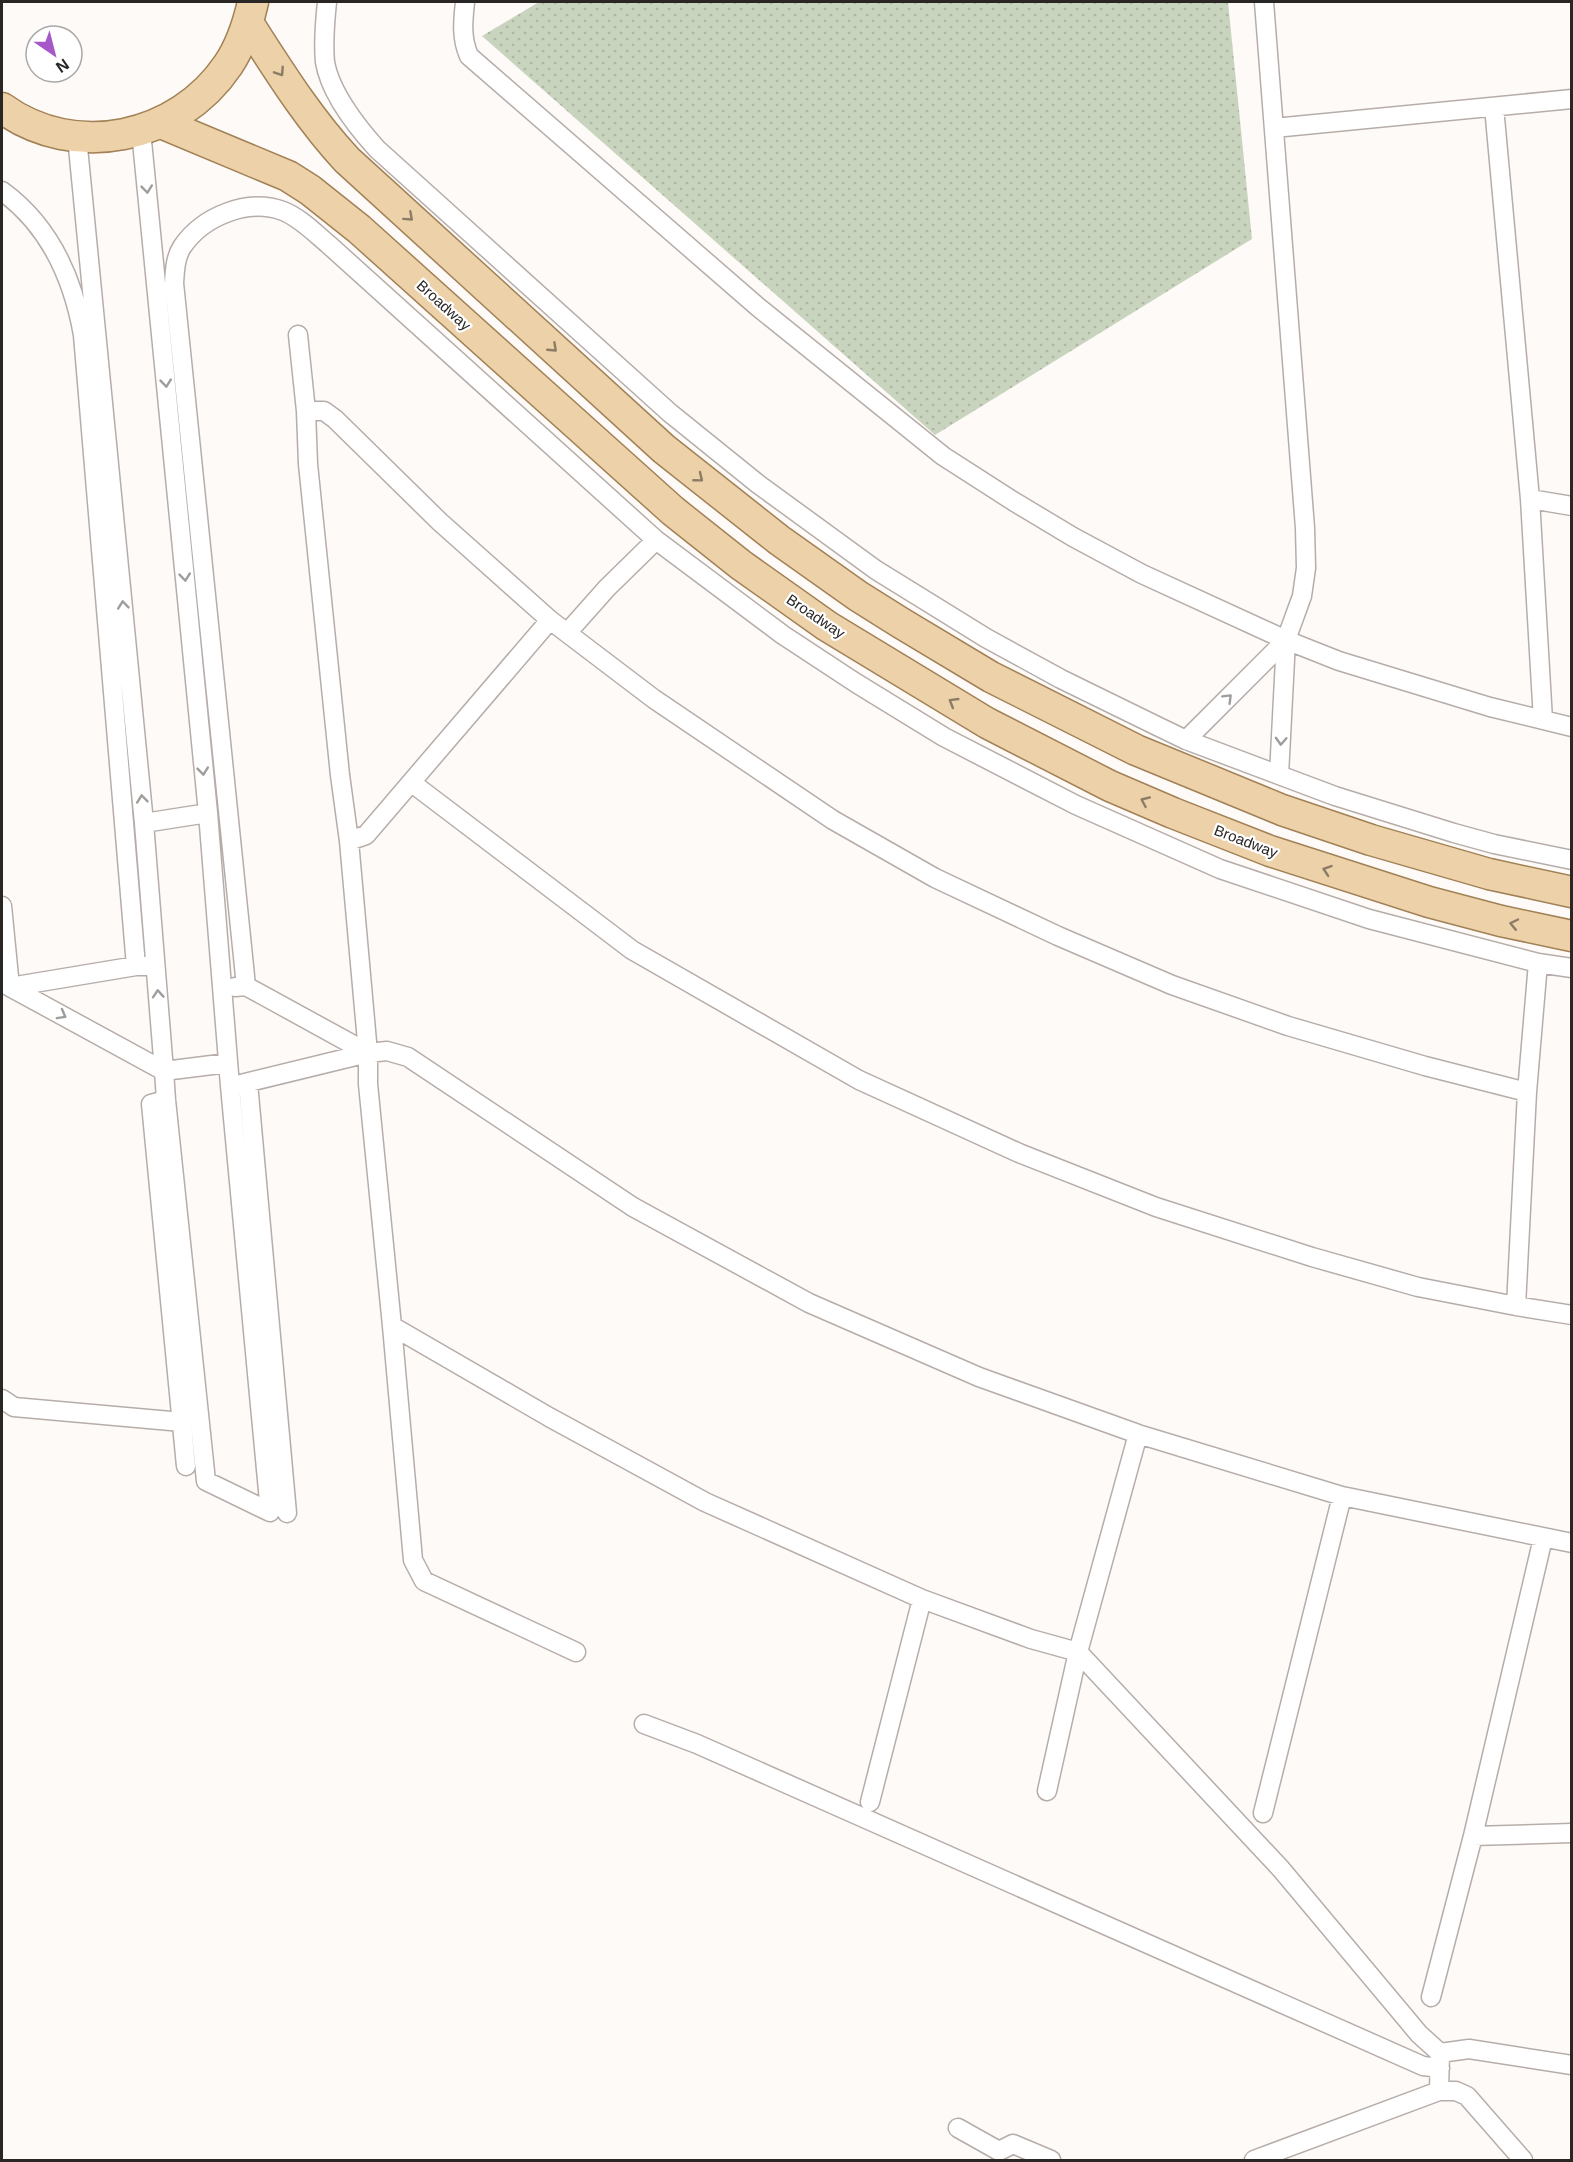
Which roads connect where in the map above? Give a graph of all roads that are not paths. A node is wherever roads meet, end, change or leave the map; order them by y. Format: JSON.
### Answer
{"nodes":[{"id":1,"x":327,"y":2,"type":"edge"},
{"id":2,"x":465,"y":2,"type":"edge"},
{"id":3,"x":1264,"y":2,"type":"edge"},
{"id":4,"x":250,"y":12,"type":"edge"},
{"id":5,"x":1572,"y":99,"type":"edge"},
{"id":6,"x":1494,"y":107,"type":"junction"},
{"id":7,"x":2,"y":108,"type":"edge"},
{"id":8,"x":151,"y":127,"type":"junction"},
{"id":9,"x":1274,"y":128,"type":"junction"},
{"id":10,"x":77,"y":137,"type":"junction"},
{"id":11,"x":2,"y":191,"type":"edge"},
{"id":12,"x":466,"y":228,"type":"junction"},
{"id":13,"x":446,"y":250,"type":"junction"},
{"id":14,"x":412,"y":276,"type":"junction"},
{"id":15,"x":393,"y":301,"type":"junction"},
{"id":16,"x":298,"y":335,"type":"dead end"},
{"id":17,"x":306,"y":411,"type":"junction"},
{"id":18,"x":1530,"y":499,"type":"junction"},
{"id":19,"x":1572,"y":506,"type":"edge"},
{"id":20,"x":656,"y":540,"type":"junction"},
{"id":21,"x":550,"y":620,"type":"junction"},
{"id":22,"x":567,"y":633,"type":"junction"},
{"id":23,"x":1286,"y":640,"type":"junction"},
{"id":24,"x":1022,"y":657,"type":"junction"},
{"id":25,"x":1008,"y":685,"type":"junction"},
{"id":26,"x":1543,"y":720,"type":"junction"},
{"id":27,"x":987,"y":723,"type":"junction"},
{"id":28,"x":1572,"y":727,"type":"edge"},
{"id":29,"x":1186,"y":740,"type":"junction"},
{"id":30,"x":969,"y":750,"type":"junction"},
{"id":31,"x":1279,"y":775,"type":"junction"},
{"id":32,"x":412,"y":783,"type":"junction"},
{"id":33,"x":207,"y":813,"type":"junction"},
{"id":34,"x":144,"y":823,"type":"junction"},
{"id":35,"x":349,"y":841,"type":"junction"},
{"id":36,"x":1449,"y":847,"type":"junction"},
{"id":37,"x":1572,"y":860,"type":"edge"},
{"id":38,"x":1572,"y":892,"type":"edge"},
{"id":39,"x":2,"y":906,"type":"edge"},
{"id":40,"x":1572,"y":936,"type":"edge"},
{"id":41,"x":1538,"y":963,"type":"junction"},
{"id":42,"x":136,"y":966,"type":"junction"},
{"id":43,"x":156,"y":966,"type":"junction"},
{"id":44,"x":1572,"y":968,"type":"edge"},
{"id":45,"x":6,"y":984,"type":"edge"},
{"id":46,"x":246,"y":986,"type":"junction"},
{"id":47,"x":222,"y":987,"type":"junction"},
{"id":48,"x":368,"y":1053,"type":"junction"},
{"id":49,"x":228,"y":1063,"type":"junction"},
{"id":50,"x":164,"y":1071,"type":"junction"},
{"id":51,"x":248,"y":1083,"type":"junction"},
{"id":52,"x":230,"y":1086,"type":"junction"},
{"id":53,"x":1527,"y":1092,"type":"junction"},
{"id":54,"x":166,"y":1100,"type":"junction"},
{"id":55,"x":1516,"y":1306,"type":"junction"},
{"id":56,"x":1572,"y":1315,"type":"edge"},
{"id":57,"x":392,"y":1326,"type":"junction"},
{"id":58,"x":2,"y":1399,"type":"edge"},
{"id":59,"x":182,"y":1422,"type":"junction"},
{"id":60,"x":1138,"y":1434,"type":"junction"},
{"id":61,"x":186,"y":1466,"type":"dead end"},
{"id":62,"x":1342,"y":1496,"type":"junction"},
{"id":63,"x":278,"y":1512,"type":"junction"},
{"id":64,"x":1543,"y":1538,"type":"junction"},
{"id":65,"x":1572,"y":1543,"type":"edge"},
{"id":66,"x":922,"y":1599,"type":"junction"},
{"id":67,"x":576,"y":1652,"type":"dead end"},
{"id":68,"x":1078,"y":1652,"type":"junction"},
{"id":69,"x":644,"y":1724,"type":"dead end"},
{"id":70,"x":1047,"y":1791,"type":"dead end"},
{"id":71,"x":870,"y":1802,"type":"dead end"},
{"id":72,"x":1263,"y":1813,"type":"dead end"},
{"id":73,"x":1572,"y":1833,"type":"edge"},
{"id":74,"x":1473,"y":1836,"type":"junction"},
{"id":75,"x":1431,"y":1997,"type":"dead end"},
{"id":76,"x":1440,"y":2060,"type":"junction"},
{"id":77,"x":1572,"y":2065,"type":"edge"},
{"id":78,"x":1439,"y":2091,"type":"junction"},
{"id":79,"x":958,"y":2128,"type":"dead end"},
{"id":80,"x":1051,"y":2160,"type":"edge"},
{"id":81,"x":1254,"y":2160,"type":"edge"},
{"id":82,"x":1522,"y":2160,"type":"edge"}],
"edges":[{"from":1,"to":12,"type":"street"},
{"from":2,"to":23,"type":"street"},
{"from":3,"to":9,"type":"street"},
{"from":4,"to":8,"type":"main road"},
{"from":4,"to":13,"type":"main road","one_way":true},
{"from":5,"to":6,"type":"street"},
{"from":6,"to":9,"type":"street"},
{"from":6,"to":18,"type":"street"},
{"from":7,"to":10,"type":"main road"},
{"from":8,"to":10,"type":"main road"},
{"from":8,"to":14,"type":"main road","name":"Broadway"},
{"from":8,"to":33,"type":"street","one_way":true},
{"from":9,"to":23,"type":"street"},
{"from":34,"to":10,"type":"street","one_way":true},
{"from":11,"to":42,"type":"street"},
{"from":12,"to":13,"type":"street"},
{"from":12,"to":24,"type":"street"},
{"from":13,"to":25,"type":"main road","one_way":true},
{"from":14,"to":15,"type":"street"},
{"from":27,"to":14,"type":"main road","name":"Broadway","one_way":true},
{"from":15,"to":20,"type":"street"},
{"from":15,"to":46,"type":"street"},
{"from":16,"to":17,"type":"street"},
{"from":17,"to":21,"type":"street"},
{"from":17,"to":35,"type":"street"},
{"from":18,"to":19,"type":"street"},
{"from":18,"to":26,"type":"street"},
{"from":20,"to":22,"type":"street"},
{"from":20,"to":30,"type":"street"},
{"from":21,"to":22,"type":"street"},
{"from":21,"to":32,"type":"street"},
{"from":22,"to":53,"type":"street"},
{"from":23,"to":26,"type":"street"},
{"from":29,"to":23,"type":"street","one_way":true},
{"from":23,"to":31,"type":"street","one_way":true},
{"from":24,"to":25,"type":"street"},
{"from":24,"to":29,"type":"street"},
{"from":25,"to":36,"type":"main road"},
{"from":26,"to":28,"type":"street"},
{"from":27,"to":30,"type":"street"},
{"from":40,"to":27,"type":"main road","name":"Broadway","one_way":true},
{"from":29,"to":31,"type":"street"},
{"from":30,"to":41,"type":"street"},
{"from":31,"to":36,"type":"street"},
{"from":32,"to":35,"type":"street"},
{"from":32,"to":55,"type":"street"},
{"from":33,"to":34,"type":"street"},
{"from":33,"to":47,"type":"street"},
{"from":34,"to":43,"type":"street"},
{"from":35,"to":48,"type":"street"},
{"from":36,"to":37,"type":"street"},
{"from":36,"to":38,"type":"main road"},
{"from":39,"to":45,"type":"street"},
{"from":41,"to":44,"type":"street"},
{"from":41,"to":53,"type":"street"},
{"from":42,"to":43,"type":"street"},
{"from":42,"to":45,"type":"street"},
{"from":50,"to":43,"type":"street","one_way":true},
{"from":45,"to":50,"type":"street","one_way":true},
{"from":46,"to":47,"type":"street"},
{"from":46,"to":48,"type":"street"},
{"from":47,"to":49,"type":"street"},
{"from":48,"to":51,"type":"street"},
{"from":48,"to":57,"type":"street"},
{"from":48,"to":60,"type":"street"},
{"from":49,"to":50,"type":"street"},
{"from":49,"to":52,"type":"street"},
{"from":50,"to":54,"type":"street"},
{"from":51,"to":52,"type":"street"},
{"from":51,"to":63,"type":"street"},
{"from":52,"to":63,"type":"street"},
{"from":53,"to":55,"type":"street"},
{"from":54,"to":59,"type":"street"},
{"from":54,"to":63,"type":"street"},
{"from":55,"to":56,"type":"street"},
{"from":57,"to":66,"type":"street"},
{"from":57,"to":67,"type":"street"},
{"from":58,"to":59,"type":"street"},
{"from":59,"to":61,"type":"street"},
{"from":60,"to":62,"type":"street"},
{"from":60,"to":68,"type":"street"},
{"from":62,"to":64,"type":"street"},
{"from":62,"to":72,"type":"street"},
{"from":64,"to":65,"type":"street"},
{"from":64,"to":74,"type":"street"},
{"from":66,"to":68,"type":"street"},
{"from":66,"to":71,"type":"street"},
{"from":68,"to":70,"type":"street"},
{"from":68,"to":76,"type":"street"},
{"from":69,"to":76,"type":"street"},
{"from":73,"to":74,"type":"street"},
{"from":74,"to":75,"type":"street"},
{"from":76,"to":77,"type":"street"},
{"from":76,"to":78,"type":"street"},
{"from":78,"to":81,"type":"street"},
{"from":78,"to":82,"type":"street"},
{"from":79,"to":80,"type":"street"}]}
